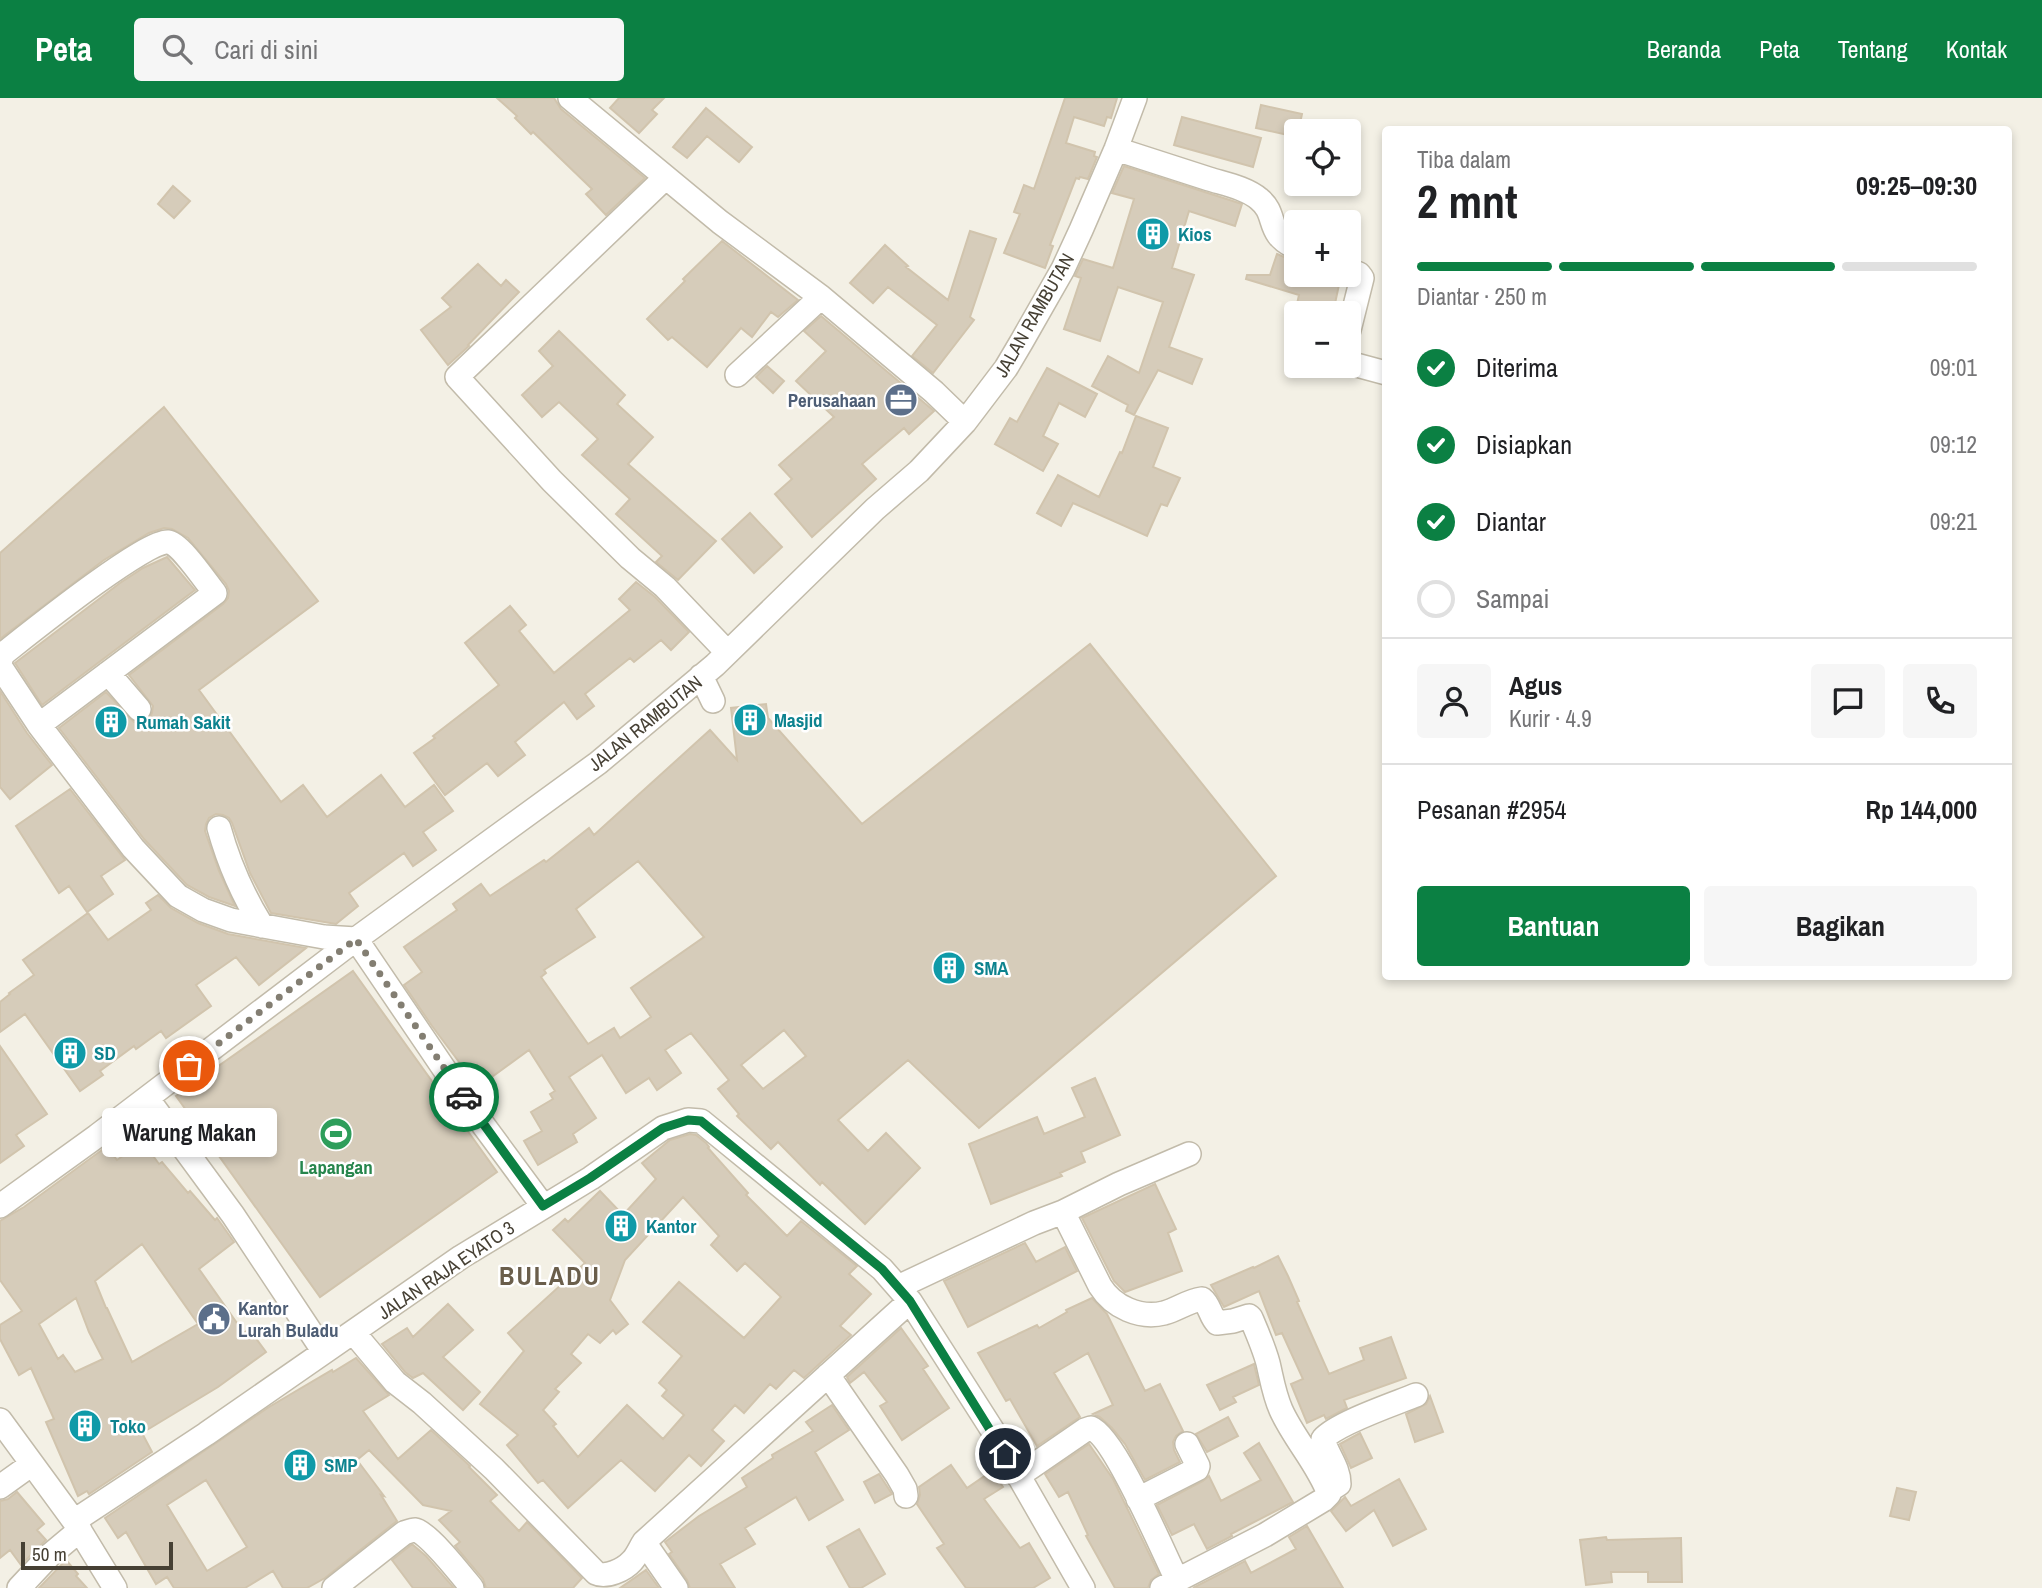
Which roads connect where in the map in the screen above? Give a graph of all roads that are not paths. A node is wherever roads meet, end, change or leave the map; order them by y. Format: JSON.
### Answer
{"nodes":[{"id":1,"x":1135,"y":98,"type":"edge"},
{"id":2,"x":577,"y":100,"type":"edge"},
{"id":3,"x":1116,"y":149,"type":"junction"},
{"id":4,"x":665,"y":178,"type":"junction"},
{"id":5,"x":1284,"y":242,"type":"edge"},
{"id":6,"x":821,"y":297,"type":"junction"},
{"id":7,"x":1361,"y":366,"type":"edge"},
{"id":8,"x":1382,"y":372,"type":"edge"},
{"id":9,"x":737,"y":376,"type":"dead end"},
{"id":10,"x":965,"y":422,"type":"junction"},
{"id":11,"x":727,"y":652,"type":"junction"},
{"id":12,"x":0,"y":664,"type":"edge"},
{"id":13,"x":108,"y":673,"type":"junction"},
{"id":14,"x":701,"y":676,"type":"junction"},
{"id":15,"x":713,"y":701,"type":"dead end"},
{"id":16,"x":139,"y":709,"type":"dead end"},
{"id":17,"x":39,"y":725,"type":"junction"},
{"id":18,"x":219,"y":828,"type":"dead end"},
{"id":19,"x":262,"y":926,"type":"junction"},
{"id":20,"x":356,"y":939,"type":"junction"},
{"id":21,"x":147,"y":1098,"type":"junction"},
{"id":22,"x":1189,"y":1154,"type":"dead end"},
{"id":23,"x":0,"y":1206,"type":"edge"},
{"id":24,"x":543,"y":1206,"type":"junction"},
{"id":25,"x":1063,"y":1212,"type":"junction"},
{"id":26,"x":904,"y":1294,"type":"junction"},
{"id":27,"x":353,"y":1332,"type":"junction"},
{"id":28,"x":324,"y":1352,"type":"junction"},
{"id":29,"x":828,"y":1375,"type":"junction"},
{"id":30,"x":1416,"y":1395,"type":"dead end"},
{"id":31,"x":0,"y":1420,"type":"edge"},
{"id":32,"x":1187,"y":1444,"type":"dead end"},
{"id":33,"x":32,"y":1464,"type":"junction"},
{"id":34,"x":1018,"y":1476,"type":"junction"},
{"id":35,"x":0,"y":1487,"type":"edge"},
{"id":36,"x":1328,"y":1491,"type":"junction"},
{"id":37,"x":906,"y":1496,"type":"dead end"},
{"id":38,"x":1138,"y":1499,"type":"junction"},
{"id":39,"x":77,"y":1525,"type":"junction"},
{"id":40,"x":644,"y":1542,"type":"junction"},
{"id":41,"x":1169,"y":1584,"type":"edge"},
{"id":42,"x":19,"y":1588,"type":"edge"},
{"id":43,"x":115,"y":1588,"type":"edge"},
{"id":44,"x":334,"y":1588,"type":"edge"},
{"id":45,"x":472,"y":1588,"type":"edge"},
{"id":46,"x":676,"y":1588,"type":"edge"},
{"id":47,"x":1083,"y":1588,"type":"edge"}],
"edges":[{"from":1,"to":3,"type":"street","name":"JALAN RAMBUTAN"},
{"from":2,"to":4,"type":"street"},
{"from":3,"to":5,"type":"street"},
{"from":3,"to":10,"type":"street","name":"JALAN RAMBUTAN"},
{"from":4,"to":6,"type":"street"},
{"from":4,"to":11,"type":"street"},
{"from":6,"to":9,"type":"street"},
{"from":6,"to":10,"type":"street"},
{"from":7,"to":8,"type":"street"},
{"from":10,"to":11,"type":"street","name":"JALAN RAMBUTAN"},
{"from":11,"to":14,"type":"street","name":"JALAN RAMBUTAN"},
{"from":12,"to":13,"type":"street"},
{"from":12,"to":17,"type":"street"},
{"from":13,"to":16,"type":"street"},
{"from":13,"to":17,"type":"street"},
{"from":14,"to":15,"type":"street"},
{"from":14,"to":20,"type":"street","name":"JALAN RAMBUTAN"},
{"from":17,"to":19,"type":"street"},
{"from":18,"to":19,"type":"street"},
{"from":19,"to":20,"type":"street"},
{"from":20,"to":21,"type":"street","name":"JALAN RAMBUTAN"},
{"from":20,"to":24,"type":"street"},
{"from":21,"to":23,"type":"street","name":"JALAN RAMBUTAN"},
{"from":21,"to":28,"type":"street"},
{"from":22,"to":25,"type":"street"},
{"from":24,"to":26,"type":"street","name":"JALAN RAJA EYATO 3"},
{"from":24,"to":27,"type":"street","name":"JALAN RAJA EYATO 3"},
{"from":25,"to":26,"type":"street"},
{"from":25,"to":36,"type":"street"},
{"from":26,"to":29,"type":"street"},
{"from":26,"to":34,"type":"street","name":"JALAN RAJA EYATO 3"},
{"from":27,"to":28,"type":"street","name":"JALAN RAJA EYATO 3"},
{"from":27,"to":40,"type":"street"},
{"from":28,"to":39,"type":"street","name":"JALAN RAJA EYATO 3"},
{"from":29,"to":37,"type":"street"},
{"from":29,"to":40,"type":"street"},
{"from":30,"to":36,"type":"street"},
{"from":31,"to":33,"type":"street"},
{"from":32,"to":38,"type":"street"},
{"from":33,"to":35,"type":"street"},
{"from":33,"to":39,"type":"street"},
{"from":34,"to":38,"type":"street"},
{"from":34,"to":47,"type":"street","name":"JALAN RAJA EYATO 3"},
{"from":36,"to":41,"type":"street"},
{"from":38,"to":41,"type":"street"},
{"from":39,"to":42,"type":"street","name":"JALAN RAJA EYATO 3"},
{"from":39,"to":43,"type":"street"},
{"from":40,"to":46,"type":"street"},
{"from":44,"to":45,"type":"street"}]}
